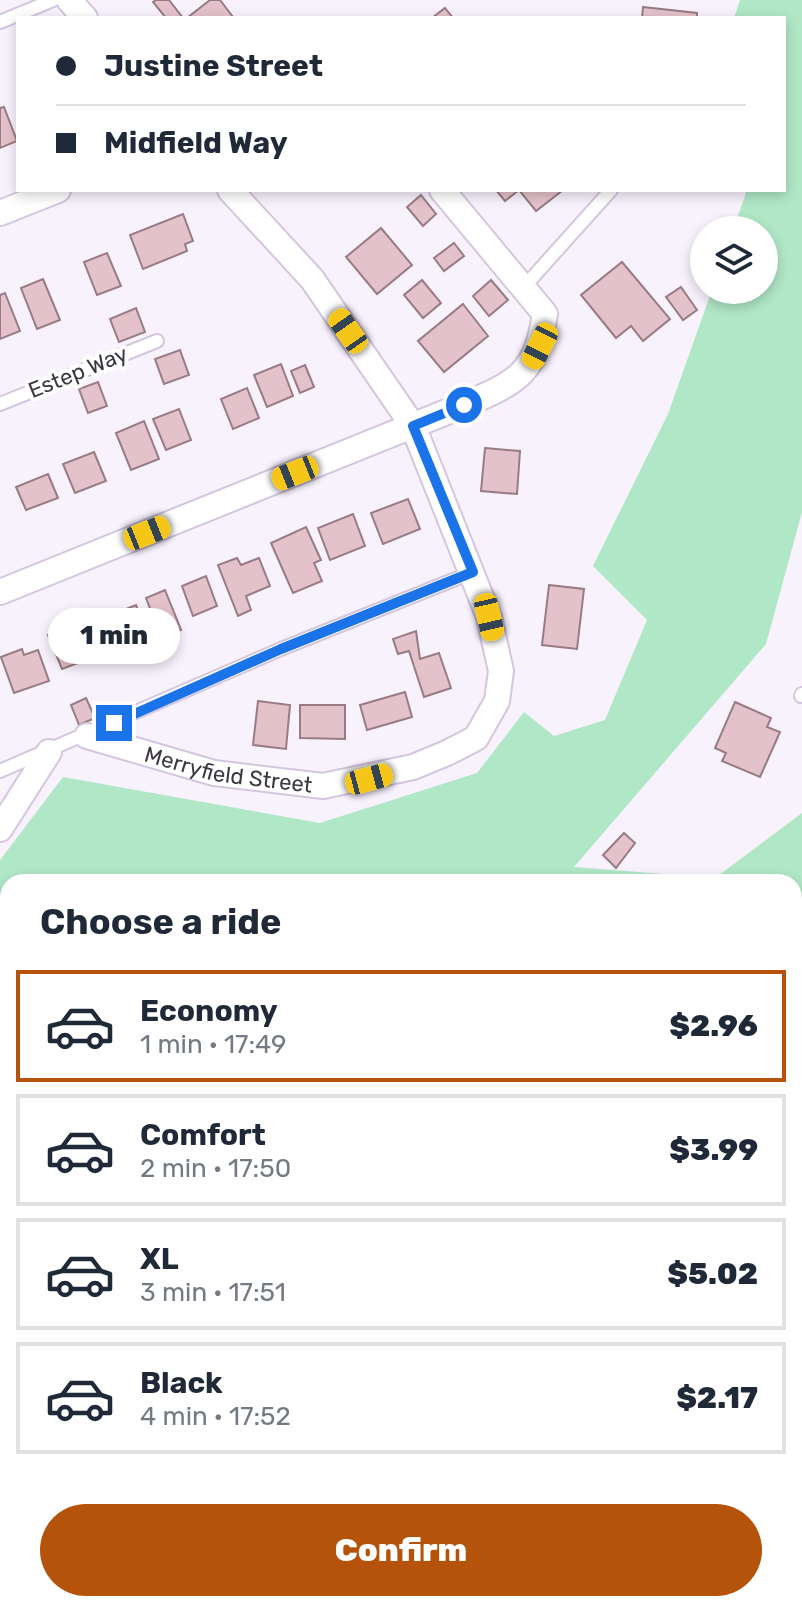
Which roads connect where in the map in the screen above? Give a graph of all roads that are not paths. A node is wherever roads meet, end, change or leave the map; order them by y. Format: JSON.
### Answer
{"nodes":[{"id":1,"x":53,"y":0,"type":"edge"},
{"id":2,"x":69,"y":0,"type":"edge"},
{"id":3,"x":83,"y":16,"type":"edge"},
{"id":4,"x":0,"y":22,"type":"edge"},
{"id":5,"x":53,"y":192,"type":"edge"},
{"id":6,"x":232,"y":192,"type":"edge"},
{"id":7,"x":444,"y":192,"type":"edge"},
{"id":8,"x":609,"y":192,"type":"edge"},
{"id":9,"x":0,"y":213,"type":"edge"},
{"id":10,"x":524,"y":287,"type":"junction"},
{"id":11,"x":157,"y":341,"type":"dead end"},
{"id":12,"x":0,"y":404,"type":"edge"},
{"id":13,"x":413,"y":426,"type":"junction"},
{"id":14,"x":473,"y":572,"type":"junction"},
{"id":15,"x":0,"y":592,"type":"edge"},
{"id":16,"x":87,"y":736,"type":"junction"},
{"id":17,"x":49,"y":752,"type":"junction"},
{"id":18,"x":0,"y":771,"type":"edge"},
{"id":19,"x":0,"y":829,"type":"edge"}],
"edges":[{"from":1,"to":4,"type":"lane"},
{"from":2,"to":3,"type":"street"},
{"from":5,"to":9,"type":"street"},
{"from":6,"to":13,"type":"street","name":"Merryfield Street"},
{"from":7,"to":10,"type":"street"},
{"from":8,"to":10,"type":"lane"},
{"from":10,"to":13,"type":"street"},
{"from":11,"to":12,"type":"lane","name":"Estep Way"},
{"from":13,"to":14,"type":"street","name":"Merryfield Street"},
{"from":13,"to":15,"type":"street"},
{"from":14,"to":16,"type":"lane"},
{"from":14,"to":16,"type":"street","name":"Merryfield Street"},
{"from":16,"to":17,"type":"lane"},
{"from":17,"to":18,"type":"lane"},
{"from":17,"to":19,"type":"street"}]}
